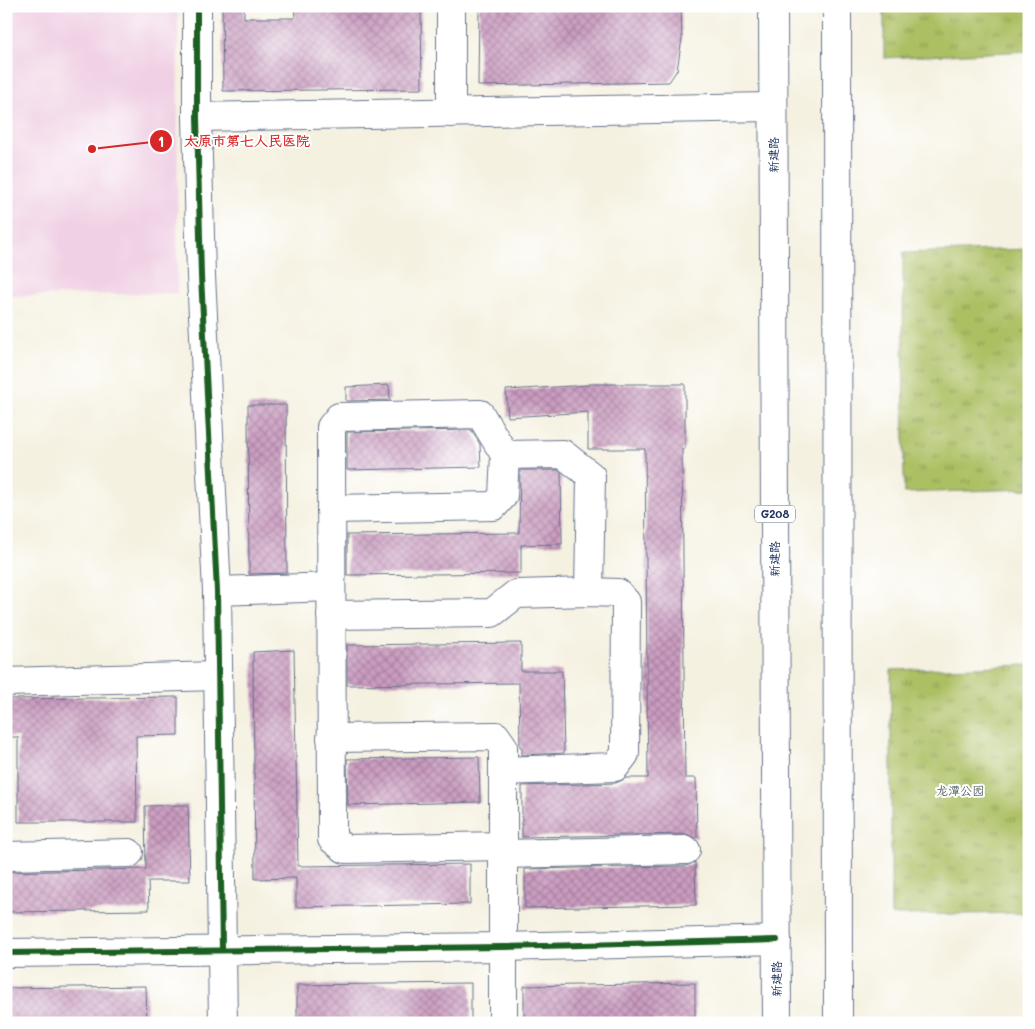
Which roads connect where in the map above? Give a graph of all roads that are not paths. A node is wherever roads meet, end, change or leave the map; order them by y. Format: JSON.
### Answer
{"nodes":[{"id":1,"x":197,"y":6,"type":"edge"},
{"id":2,"x":451,"y":6,"type":"edge"},
{"id":3,"x":773,"y":6,"type":"edge"},
{"id":4,"x":837,"y":6,"type":"edge"},
{"id":5,"x":773,"y":107,"type":"junction"},
{"id":6,"x":450,"y":113,"type":"junction"},
{"id":7,"x":197,"y":117,"type":"junction"},
{"id":8,"x":505,"y":455,"type":"junction"},
{"id":9,"x":331,"y":509,"type":"junction"},
{"id":10,"x":330,"y":586,"type":"junction"},
{"id":11,"x":217,"y":592,"type":"junction"},
{"id":12,"x":588,"y":592,"type":"junction"},
{"id":13,"x":331,"y":615,"type":"junction"},
{"id":14,"x":217,"y":676,"type":"junction"},
{"id":15,"x":6,"y":682,"type":"edge"},
{"id":16,"x":330,"y":738,"type":"junction"},
{"id":17,"x":503,"y":771,"type":"junction"},
{"id":18,"x":503,"y":850,"type":"junction"},
{"id":19,"x":686,"y":850,"type":"dead end"},
{"id":20,"x":129,"y":853,"type":"dead end"},
{"id":21,"x":6,"y":856,"type":"edge"},
{"id":22,"x":777,"y":940,"type":"junction"},
{"id":23,"x":503,"y":946,"type":"junction"},
{"id":24,"x":222,"y":949,"type":"junction"},
{"id":25,"x":6,"y":953,"type":"edge"},
{"id":26,"x":223,"y":1023,"type":"edge"},
{"id":27,"x":503,"y":1023,"type":"edge"},
{"id":28,"x":777,"y":1023,"type":"edge"},
{"id":29,"x":838,"y":1023,"type":"edge"}],
"edges":[{"from":1,"to":7,"type":"street"},
{"from":2,"to":6,"type":"street"},
{"from":3,"to":5,"type":"street","name":"新建路","number":"G208"},
{"from":4,"to":29,"type":"street"},
{"from":5,"to":6,"type":"street"},
{"from":5,"to":22,"type":"street","name":"新建路","number":"G208"},
{"from":6,"to":7,"type":"street"},
{"from":7,"to":11,"type":"street"},
{"from":8,"to":9,"type":"street"},
{"from":8,"to":9,"type":"street"},
{"from":8,"to":12,"type":"street"},
{"from":9,"to":10,"type":"street"},
{"from":10,"to":11,"type":"street"},
{"from":10,"to":13,"type":"street"},
{"from":11,"to":14,"type":"street"},
{"from":12,"to":13,"type":"street"},
{"from":12,"to":17,"type":"street"},
{"from":13,"to":16,"type":"street"},
{"from":14,"to":15,"type":"street"},
{"from":14,"to":24,"type":"street"},
{"from":16,"to":17,"type":"street"},
{"from":16,"to":18,"type":"street"},
{"from":17,"to":18,"type":"street"},
{"from":18,"to":19,"type":"street"},
{"from":18,"to":23,"type":"street"},
{"from":20,"to":21,"type":"street"},
{"from":22,"to":23,"type":"street"},
{"from":22,"to":28,"type":"street","name":"新建路","number":"G208"},
{"from":23,"to":24,"type":"street"},
{"from":23,"to":27,"type":"street"},
{"from":24,"to":25,"type":"street"},
{"from":24,"to":26,"type":"street"}]}
